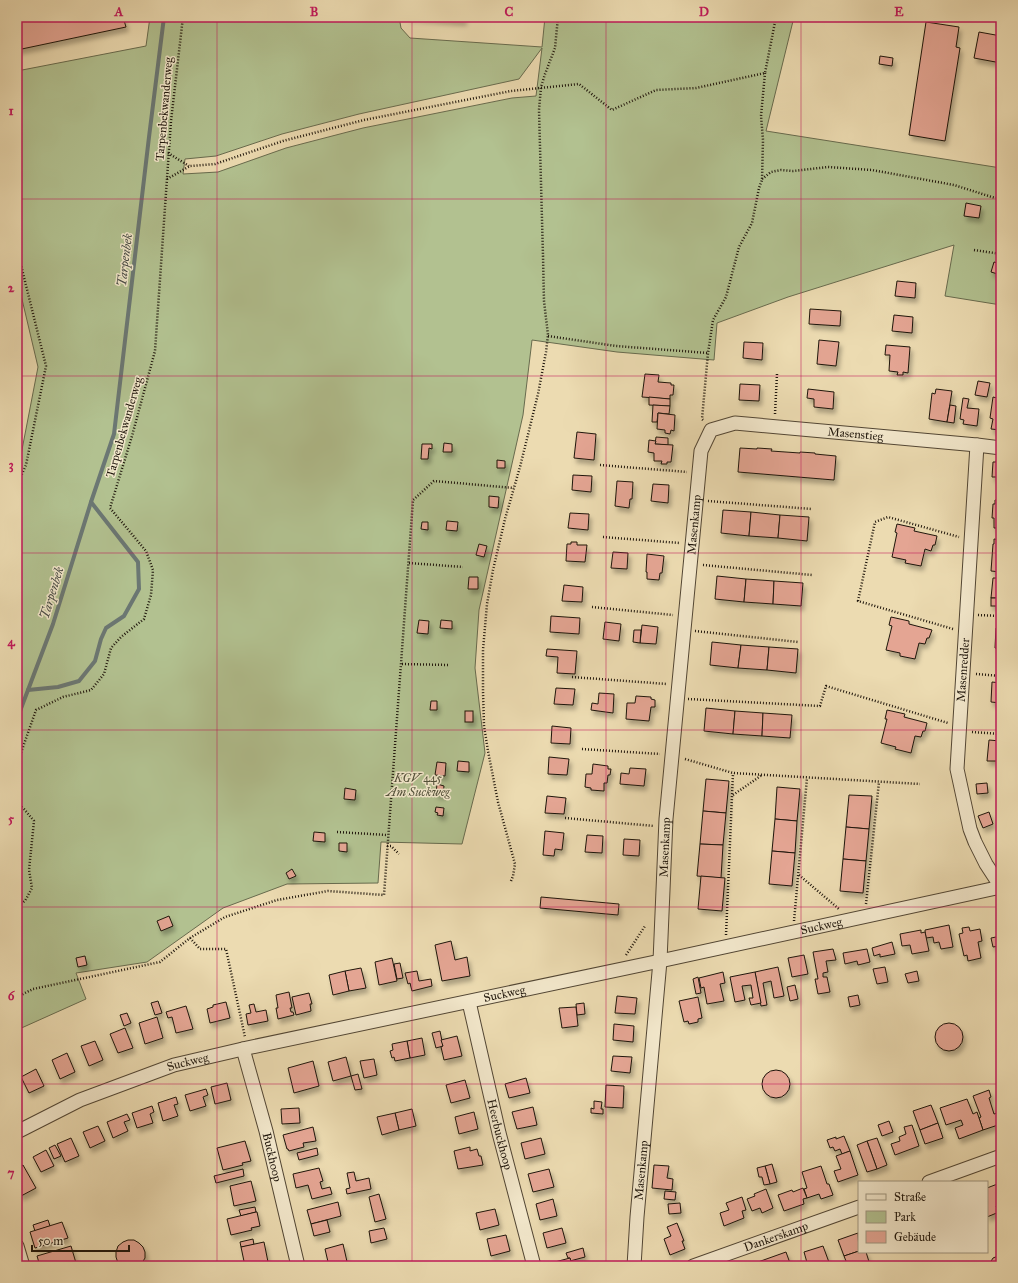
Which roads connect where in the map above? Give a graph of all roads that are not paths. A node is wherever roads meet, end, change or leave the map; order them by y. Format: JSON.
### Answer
{"nodes":[{"id":1,"x":711,"y":430,"type":"joint"},
{"id":2,"x":977,"y":445,"type":"junction"},
{"id":3,"x":1001,"y":448,"type":"edge"},
{"id":4,"x":1001,"y":887,"type":"edge"},
{"id":5,"x":660,"y":961,"type":"junction"},
{"id":6,"x":469,"y":1002,"type":"junction"},
{"id":7,"x":245,"y":1048,"type":"junction"},
{"id":8,"x":17,"y":1132,"type":"edge"},
{"id":9,"x":1001,"y":1156,"type":"edge"},
{"id":10,"x":932,"y":1181,"type":"edge"},
{"id":11,"x":858,"y":1207,"type":"edge"},
{"id":12,"x":17,"y":1246,"type":"edge"},
{"id":13,"x":23,"y":1266,"type":"edge"},
{"id":14,"x":298,"y":1266,"type":"edge"},
{"id":15,"x":534,"y":1266,"type":"edge"},
{"id":16,"x":634,"y":1266,"type":"edge"},
{"id":17,"x":693,"y":1266,"type":"edge"}],
"edges":[{"from":1,"to":2,"type":"street","name":"Masenstieg"},
{"from":1,"to":5,"type":"street","name":"Masenkamp"},
{"from":2,"to":3,"type":"street","name":"Masenstieg"},
{"from":2,"to":4,"type":"street","name":"Masenredder"},
{"from":4,"to":5,"type":"street","name":"Suckweg"},
{"from":5,"to":6,"type":"street","name":"Suckweg"},
{"from":5,"to":16,"type":"street","name":"Masenkamp"},
{"from":6,"to":7,"type":"street","name":"Suckweg"},
{"from":6,"to":15,"type":"street","name":"Heerbuckhoop"},
{"from":7,"to":8,"type":"street","name":"Suckweg"},
{"from":7,"to":14,"type":"street","name":"Buckhoop"},
{"from":9,"to":10,"type":"street"},
{"from":11,"to":17,"type":"street","name":"Dankerskamp"},
{"from":12,"to":13,"type":"street"}]}
